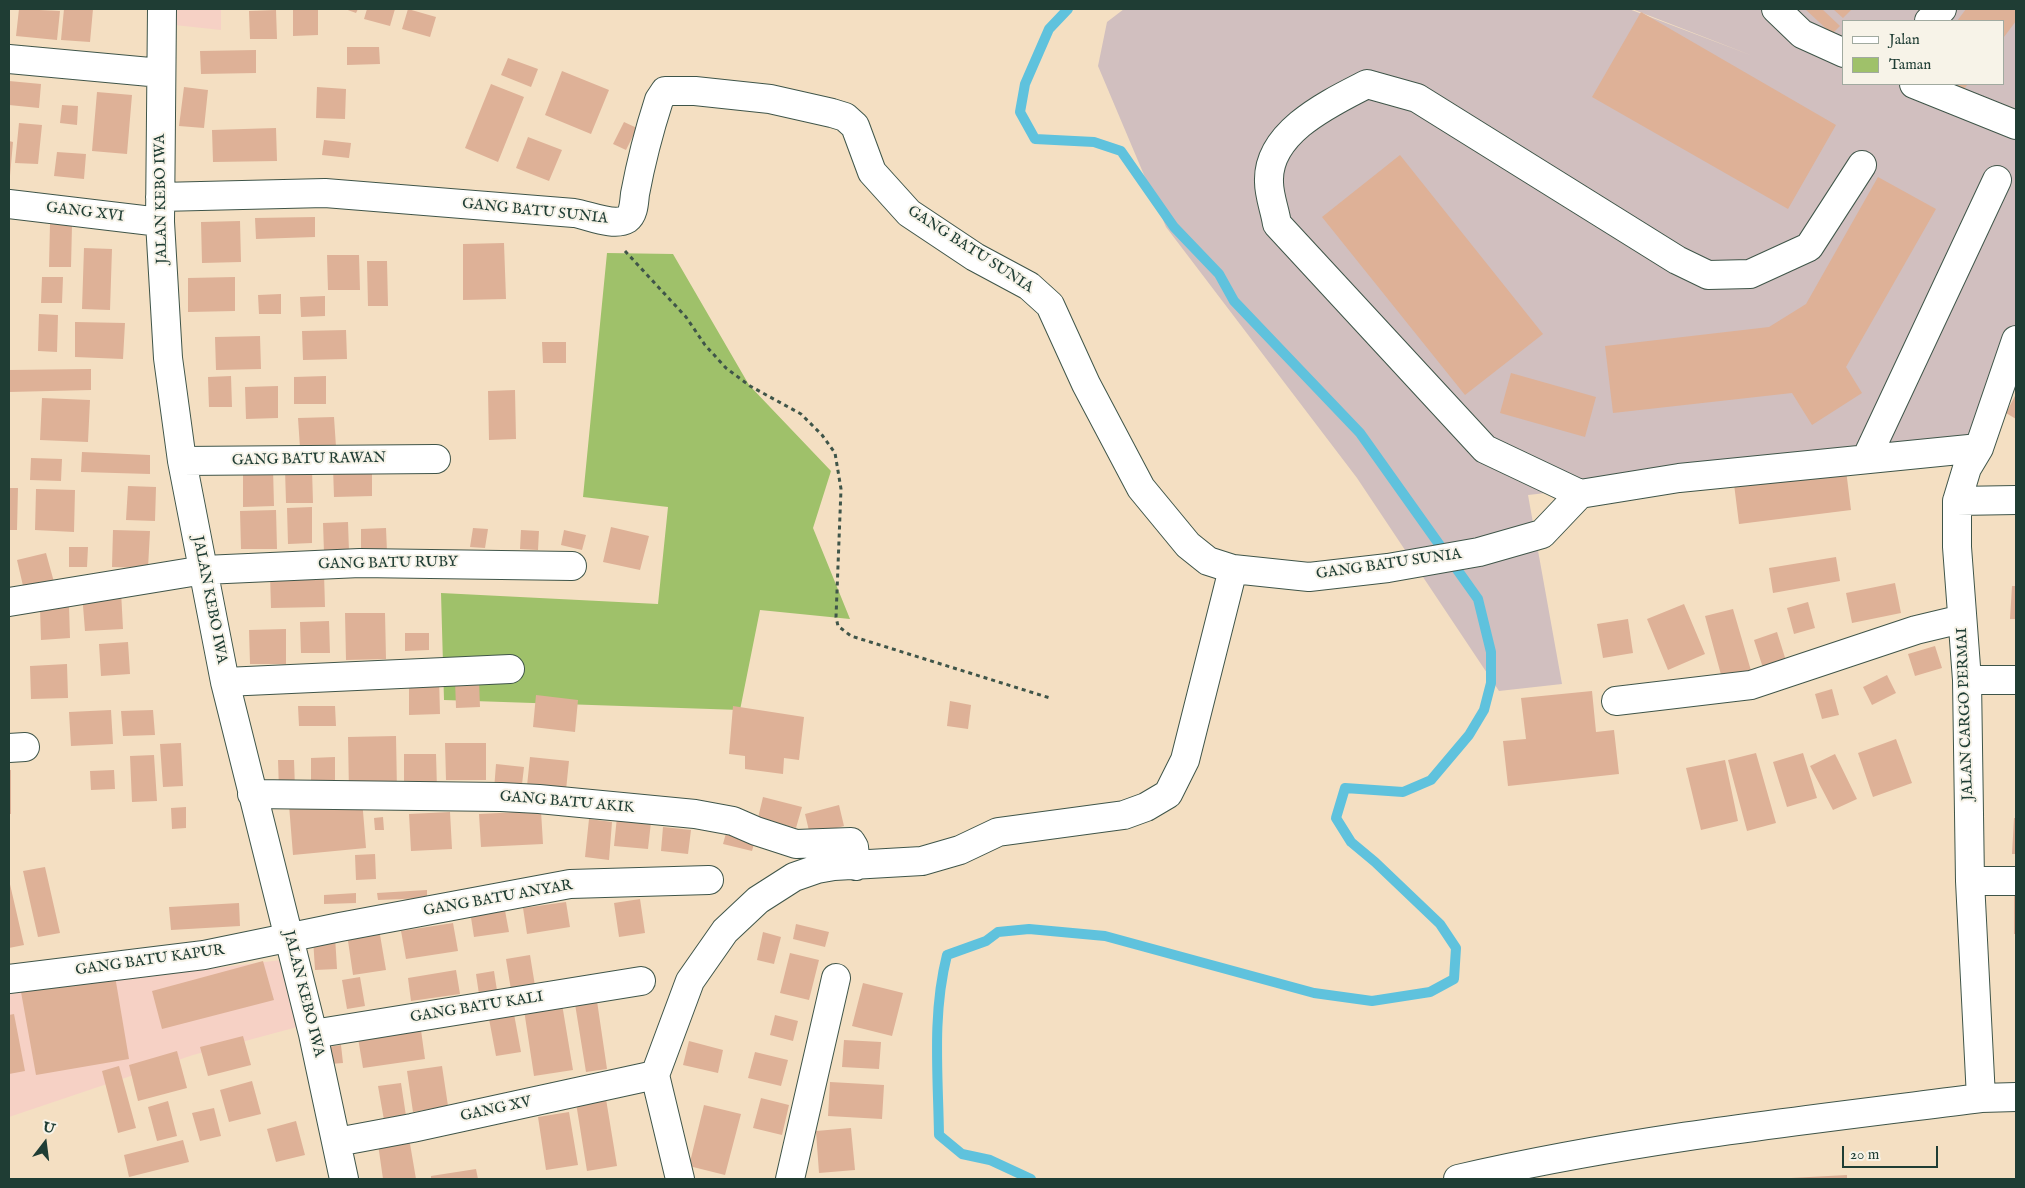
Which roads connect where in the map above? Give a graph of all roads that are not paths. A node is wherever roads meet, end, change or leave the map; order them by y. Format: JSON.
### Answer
{"nodes":[{"id":1,"x":162,"y":9,"type":"edge"},
{"id":2,"x":1776,"y":9,"type":"edge"},
{"id":3,"x":1942,"y":9,"type":"edge"},
{"id":4,"x":1930,"y":20,"type":"edge"},
{"id":5,"x":1842,"y":52,"type":"edge"},
{"id":6,"x":9,"y":59,"type":"edge"},
{"id":7,"x":160,"y":73,"type":"junction"},
{"id":8,"x":1917,"y":85,"type":"edge"},
{"id":9,"x":2015,"y":122,"type":"edge"},
{"id":10,"x":1862,"y":165,"type":"dead end"},
{"id":11,"x":1997,"y":180,"type":"dead end"},
{"id":12,"x":9,"y":204,"type":"edge"},
{"id":13,"x":160,"y":210,"type":"junction"},
{"id":14,"x":2016,"y":340,"type":"edge"},
{"id":15,"x":1979,"y":448,"type":"junction"},
{"id":16,"x":436,"y":458,"type":"dead end"},
{"id":17,"x":1866,"y":459,"type":"junction"},
{"id":18,"x":182,"y":461,"type":"junction"},
{"id":19,"x":1580,"y":494,"type":"junction"},
{"id":20,"x":2016,"y":500,"type":"edge"},
{"id":21,"x":1957,"y":501,"type":"junction"},
{"id":22,"x":572,"y":566,"type":"dead end"},
{"id":23,"x":1233,"y":569,"type":"junction"},
{"id":24,"x":204,"y":570,"type":"junction"},
{"id":25,"x":9,"y":602,"type":"edge"},
{"id":26,"x":1962,"y":619,"type":"junction"},
{"id":27,"x":510,"y":669,"type":"dead end"},
{"id":28,"x":1967,"y":680,"type":"junction"},
{"id":29,"x":2016,"y":680,"type":"edge"},
{"id":30,"x":225,"y":682,"type":"junction"},
{"id":31,"x":1616,"y":701,"type":"dead end"},
{"id":32,"x":252,"y":794,"type":"junction"},
{"id":33,"x":856,"y":866,"type":"junction"},
{"id":34,"x":709,"y":880,"type":"dead end"},
{"id":35,"x":1970,"y":881,"type":"junction"},
{"id":36,"x":2016,"y":881,"type":"edge"},
{"id":37,"x":290,"y":938,"type":"junction"},
{"id":38,"x":9,"y":978,"type":"edge"},
{"id":39,"x":836,"y":978,"type":"dead end"},
{"id":40,"x":641,"y":981,"type":"dead end"},
{"id":41,"x":313,"y":1034,"type":"junction"},
{"id":42,"x":655,"y":1075,"type":"junction"},
{"id":43,"x":2016,"y":1097,"type":"edge"},
{"id":44,"x":1981,"y":1098,"type":"junction"},
{"id":45,"x":337,"y":1142,"type":"junction"},
{"id":46,"x":342,"y":1179,"type":"edge"},
{"id":47,"x":680,"y":1179,"type":"edge"},
{"id":48,"x":790,"y":1179,"type":"edge"},
{"id":49,"x":1458,"y":1179,"type":"edge"}],
"edges":[{"from":1,"to":7,"type":"street","name":"JALAN KEBO IWA"},
{"from":2,"to":5,"type":"street"},
{"from":3,"to":4,"type":"street"},
{"from":6,"to":7,"type":"street"},
{"from":7,"to":13,"type":"street","name":"JALAN KEBO IWA"},
{"from":8,"to":9,"type":"street"},
{"from":10,"to":19,"type":"street"},
{"from":11,"to":17,"type":"street"},
{"from":12,"to":13,"type":"street","name":"GANG XVI"},
{"from":13,"to":18,"type":"street","name":"JALAN KEBO IWA"},
{"from":13,"to":23,"type":"street","name":"GANG BATU SUNIA"},
{"from":14,"to":15,"type":"street","name":"JALAN CARGO PERMAI"},
{"from":15,"to":17,"type":"street"},
{"from":15,"to":21,"type":"street","name":"JALAN CARGO PERMAI"},
{"from":16,"to":18,"type":"street","name":"GANG BATU RAWAN"},
{"from":17,"to":19,"type":"street"},
{"from":18,"to":24,"type":"street","name":"JALAN KEBO IWA"},
{"from":19,"to":23,"type":"street","name":"GANG BATU SUNIA"},
{"from":20,"to":21,"type":"street"},
{"from":21,"to":26,"type":"street","name":"JALAN CARGO PERMAI"},
{"from":22,"to":24,"type":"street","name":"GANG BATU RUBY"},
{"from":23,"to":33,"type":"street"},
{"from":24,"to":25,"type":"street","name":"GANG BATU RUBY"},
{"from":24,"to":30,"type":"street","name":"JALAN KEBO IWA"},
{"from":26,"to":28,"type":"street","name":"JALAN CARGO PERMAI"},
{"from":26,"to":31,"type":"street"},
{"from":27,"to":30,"type":"street"},
{"from":28,"to":29,"type":"street"},
{"from":28,"to":35,"type":"street","name":"JALAN CARGO PERMAI"},
{"from":30,"to":32,"type":"street","name":"JALAN KEBO IWA"},
{"from":32,"to":33,"type":"street","name":"GANG BATU AKIK"},
{"from":32,"to":37,"type":"street","name":"JALAN KEBO IWA"},
{"from":33,"to":42,"type":"street"},
{"from":34,"to":37,"type":"street","name":"GANG BATU ANYAR"},
{"from":35,"to":36,"type":"street"},
{"from":35,"to":44,"type":"street","name":"JALAN CARGO PERMAI"},
{"from":37,"to":38,"type":"street","name":"GANG BATU KAPUR"},
{"from":37,"to":41,"type":"street","name":"JALAN KEBO IWA"},
{"from":39,"to":48,"type":"street"},
{"from":40,"to":41,"type":"street","name":"GANG BATU KALI"},
{"from":41,"to":45,"type":"street","name":"JALAN KEBO IWA"},
{"from":42,"to":45,"type":"street","name":"GANG XV"},
{"from":42,"to":47,"type":"street"},
{"from":43,"to":44,"type":"street"},
{"from":44,"to":49,"type":"street"},
{"from":45,"to":46,"type":"street","name":"JALAN KEBO IWA"}]}
